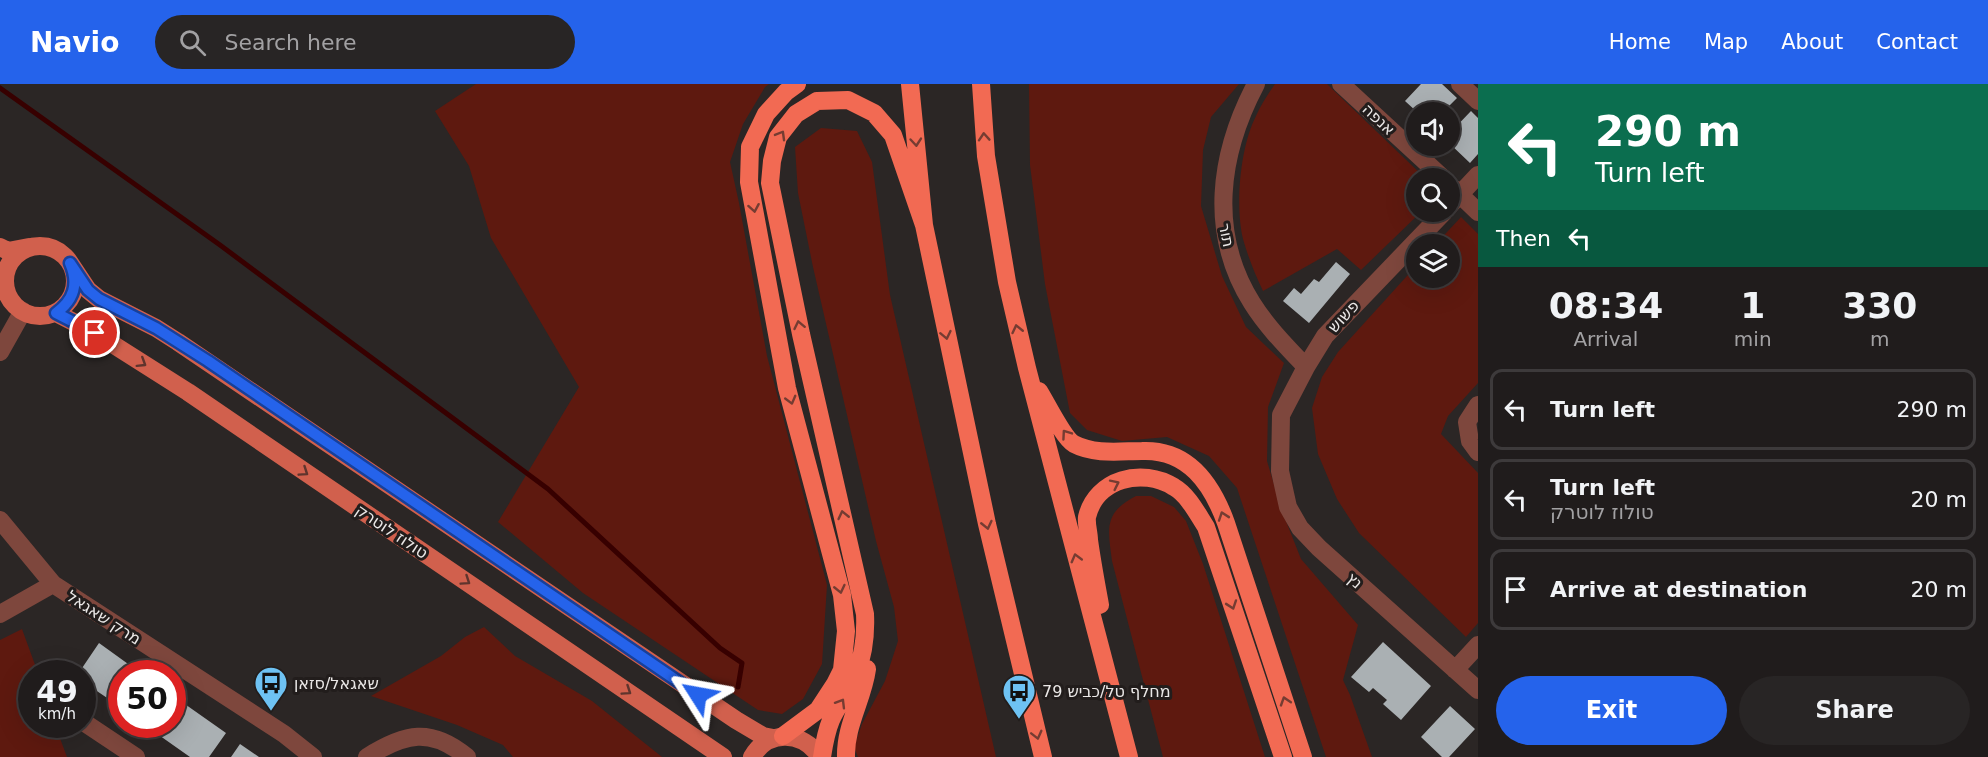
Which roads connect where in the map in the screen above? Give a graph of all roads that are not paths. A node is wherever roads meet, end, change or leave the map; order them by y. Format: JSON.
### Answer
{"nodes":[{"id":1,"x":797,"y":84,"type":"edge"},
{"id":2,"x":910,"y":84,"type":"edge"},
{"id":3,"x":981,"y":84,"type":"edge"},
{"id":4,"x":1256,"y":84,"type":"edge"},
{"id":5,"x":1341,"y":84,"type":"edge"},
{"id":6,"x":1460,"y":84,"type":"edge"},
{"id":7,"x":1478,"y":101,"type":"edge"},
{"id":8,"x":1432,"y":168,"type":"edge"},
{"id":9,"x":1478,"y":176,"type":"edge"},
{"id":10,"x":1460,"y":190,"type":"edge"},
{"id":11,"x":1460,"y":200,"type":"edge"},
{"id":12,"x":1478,"y":212,"type":"edge"},
{"id":13,"x":1434,"y":222,"type":"edge"},
{"id":14,"x":924,"y":225,"type":"junction"},
{"id":15,"x":36,"y":246,"type":"junction"},
{"id":16,"x":0,"y":247,"type":"edge"},
{"id":17,"x":70,"y":263,"type":"junction"},
{"id":18,"x":3,"y":287,"type":"edge"},
{"id":19,"x":23,"y":311,"type":"junction"},
{"id":20,"x":56,"y":313,"type":"junction"},
{"id":21,"x":0,"y":352,"type":"edge"},
{"id":22,"x":1306,"y":367,"type":"junction"},
{"id":23,"x":1027,"y":368,"type":"junction"},
{"id":24,"x":1478,"y":405,"type":"edge"},
{"id":25,"x":1279,"y":443,"type":"joint"},
{"id":26,"x":1478,"y":452,"type":"edge"},
{"id":27,"x":0,"y":520,"type":"edge"},
{"id":28,"x":53,"y":584,"type":"junction"},
{"id":29,"x":0,"y":614,"type":"edge"},
{"id":30,"x":865,"y":614,"type":"junction"},
{"id":31,"x":1478,"y":645,"type":"edge"},
{"id":32,"x":1455,"y":670,"type":"junction"},
{"id":33,"x":1478,"y":690,"type":"edge"},
{"id":34,"x":96,"y":730,"type":"edge"},
{"id":35,"x":778,"y":737,"type":"junction"},
{"id":36,"x":136,"y":757,"type":"edge"},
{"id":37,"x":313,"y":757,"type":"edge"},
{"id":38,"x":367,"y":757,"type":"edge"},
{"id":39,"x":467,"y":757,"type":"edge"},
{"id":40,"x":723,"y":757,"type":"edge"},
{"id":41,"x":752,"y":757,"type":"edge"},
{"id":42,"x":821,"y":757,"type":"edge"},
{"id":43,"x":846,"y":757,"type":"edge"},
{"id":44,"x":1043,"y":757,"type":"edge"},
{"id":45,"x":1129,"y":757,"type":"edge"},
{"id":46,"x":1283,"y":757,"type":"edge"},
{"id":47,"x":1303,"y":757,"type":"edge"}],
"edges":[{"from":1,"to":35,"type":"highway","one_way":true},
{"from":2,"to":14,"type":"highway","one_way":true},
{"from":23,"to":3,"type":"highway","one_way":true},
{"from":4,"to":22,"type":"street","name":"תור"},
{"from":5,"to":8,"type":"street","name":"אנפה"},
{"from":6,"to":7,"type":"street"},
{"from":9,"to":10,"type":"street"},
{"from":11,"to":12,"type":"street"},
{"from":13,"to":22,"type":"street","name":"פשוש"},
{"from":30,"to":14,"type":"highway","one_way":true},
{"from":14,"to":44,"type":"highway","one_way":true},
{"from":15,"to":16,"type":"main road"},
{"from":15,"to":17,"type":"main road"},
{"from":15,"to":18,"type":"main road"},
{"from":17,"to":20,"type":"main road"},
{"from":17,"to":35,"type":"main road"},
{"from":18,"to":19,"type":"main road"},
{"from":19,"to":20,"type":"main road"},
{"from":19,"to":21,"type":"street"},
{"from":20,"to":40,"type":"main road","name":"טולוז לוטרק","one_way":true},
{"from":22,"to":25,"type":"street","name":"פשוש"},
{"from":45,"to":23,"type":"highway","one_way":true},
{"from":47,"to":23,"type":"highway","one_way":true},
{"from":24,"to":26,"type":"street"},
{"from":25,"to":32,"type":"street","name":"נץ"},
{"from":27,"to":28,"type":"street","name":"מרק שאגאל"},
{"from":28,"to":29,"type":"street"},
{"from":28,"to":37,"type":"street","name":"מרק שאגאל"},
{"from":42,"to":30,"type":"highway","one_way":true},
{"from":30,"to":43,"type":"highway"},
{"from":31,"to":32,"type":"street"},
{"from":32,"to":33,"type":"street","name":"נץ"},
{"from":34,"to":36,"type":"street"},
{"from":35,"to":41,"type":"main road"},
{"from":35,"to":42,"type":"main road"},
{"from":38,"to":39,"type":"street"},
{"from":45,"to":46,"type":"highway","one_way":true}]}
